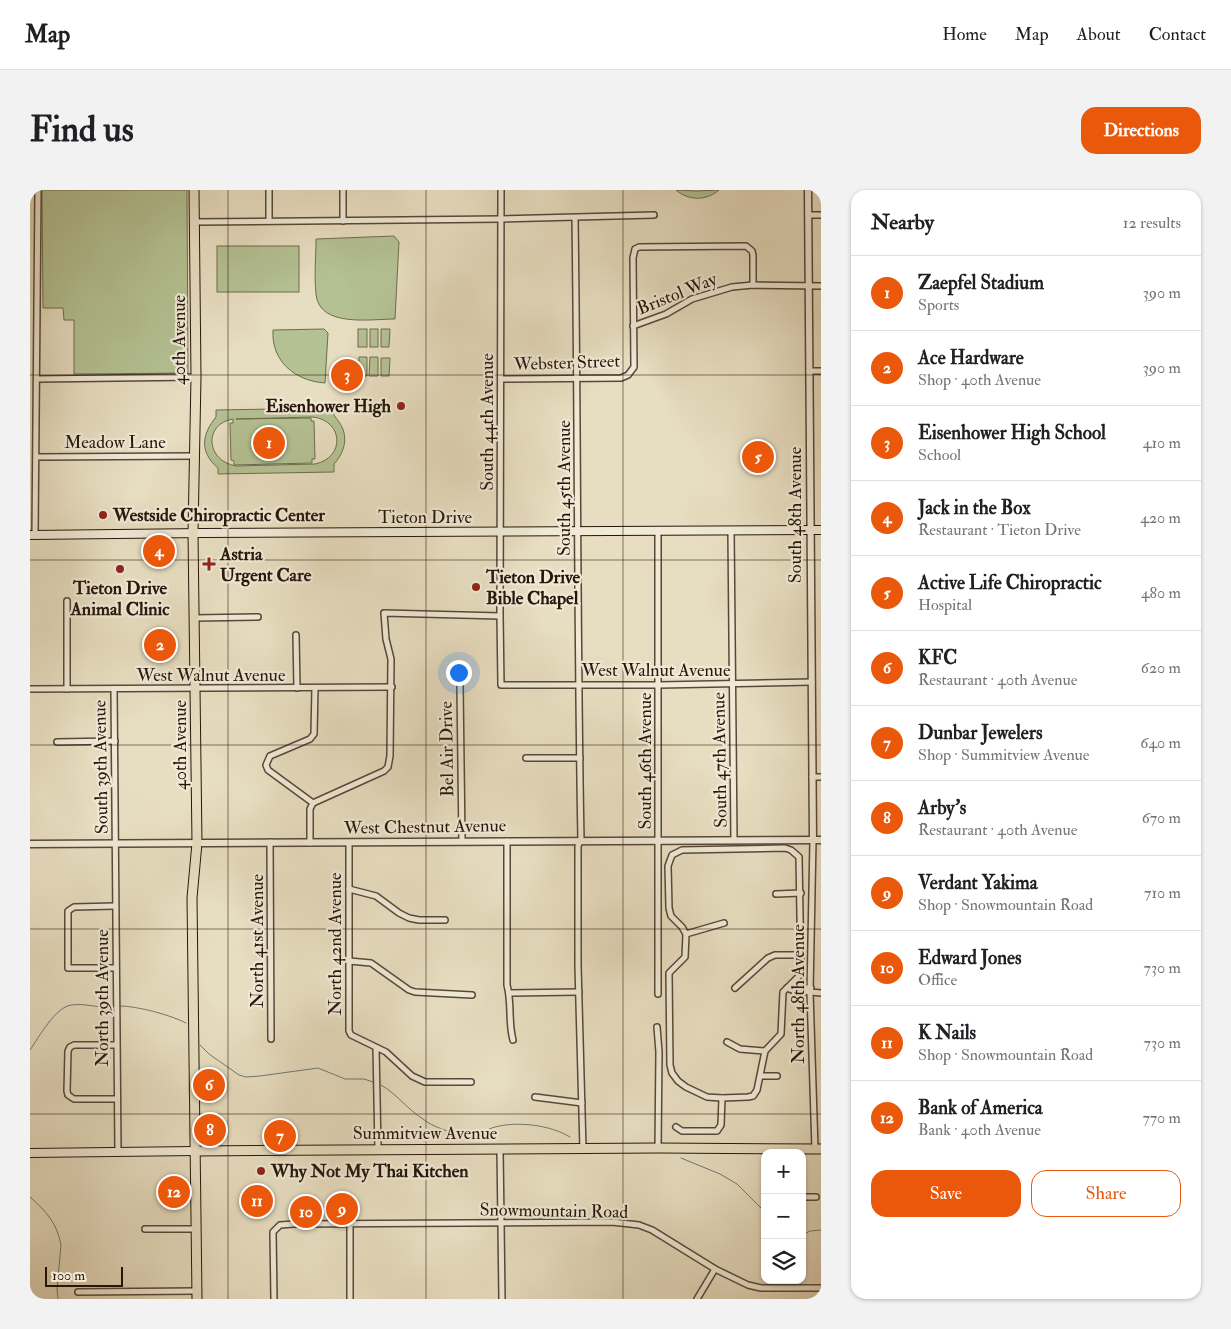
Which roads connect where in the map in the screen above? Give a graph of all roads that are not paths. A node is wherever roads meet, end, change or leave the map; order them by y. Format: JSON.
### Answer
{"nodes":[{"id":1,"x":38,"y":190,"type":"edge"},
{"id":2,"x":194,"y":190,"type":"edge"},
{"id":3,"x":269,"y":190,"type":"edge"},
{"id":4,"x":343,"y":190,"type":"edge"},
{"id":5,"x":501,"y":190,"type":"edge"},
{"id":6,"x":808,"y":190,"type":"edge"},
{"id":7,"x":808,"y":214,"type":"junction"},
{"id":8,"x":654,"y":215,"type":"dead end"},
{"id":9,"x":821,"y":215,"type":"edge"},
{"id":10,"x":576,"y":218,"type":"junction"},
{"id":11,"x":501,"y":219,"type":"junction"},
{"id":12,"x":269,"y":221,"type":"junction"},
{"id":13,"x":343,"y":221,"type":"junction"},
{"id":14,"x":194,"y":222,"type":"junction"},
{"id":15,"x":30,"y":262,"type":"edge"},
{"id":16,"x":37,"y":262,"type":"junction"},
{"id":17,"x":753,"y":285,"type":"junction"},
{"id":18,"x":808,"y":286,"type":"junction"},
{"id":19,"x":821,"y":286,"type":"edge"},
{"id":20,"x":633,"y":326,"type":"junction"},
{"id":21,"x":809,"y":371,"type":"junction"},
{"id":22,"x":821,"y":371,"type":"edge"},
{"id":23,"x":196,"y":377,"type":"junction"},
{"id":24,"x":501,"y":378,"type":"junction"},
{"id":25,"x":578,"y":378,"type":"junction"},
{"id":26,"x":36,"y":379,"type":"junction"},
{"id":27,"x":194,"y":456,"type":"junction"},
{"id":28,"x":37,"y":457,"type":"junction"},
{"id":29,"x":810,"y":530,"type":"junction"},
{"id":30,"x":821,"y":530,"type":"edge"},
{"id":31,"x":577,"y":531,"type":"junction"},
{"id":32,"x":658,"y":531,"type":"junction"},
{"id":33,"x":731,"y":531,"type":"junction"},
{"id":34,"x":500,"y":532,"type":"junction"},
{"id":35,"x":193,"y":533,"type":"junction"},
{"id":36,"x":33,"y":535,"type":"edge"},
{"id":37,"x":67,"y":601,"type":"dead end"},
{"id":38,"x":500,"y":616,"type":"junction"},
{"id":39,"x":195,"y":618,"type":"junction"},
{"id":40,"x":258,"y":618,"type":"dead end"},
{"id":41,"x":296,"y":635,"type":"dead end"},
{"id":42,"x":812,"y":682,"type":"junction"},
{"id":43,"x":501,"y":684,"type":"joint"},
{"id":44,"x":579,"y":684,"type":"junction"},
{"id":45,"x":732,"y":684,"type":"junction"},
{"id":46,"x":659,"y":685,"type":"junction"},
{"id":47,"x":460,"y":686,"type":"dead end"},
{"id":48,"x":392,"y":687,"type":"junction"},
{"id":49,"x":196,"y":688,"type":"junction"},
{"id":50,"x":297,"y":688,"type":"junction"},
{"id":51,"x":315,"y":688,"type":"junction"},
{"id":52,"x":114,"y":689,"type":"junction"},
{"id":53,"x":30,"y":690,"type":"edge"},
{"id":54,"x":67,"y":690,"type":"junction"},
{"id":55,"x":115,"y":741,"type":"junction"},
{"id":56,"x":58,"y":742,"type":"dead end"},
{"id":57,"x":526,"y":758,"type":"dead end"},
{"id":58,"x":580,"y":758,"type":"junction"},
{"id":59,"x":812,"y":777,"type":"junction"},
{"id":60,"x":821,"y":777,"type":"edge"},
{"id":61,"x":313,"y":803,"type":"junction"},
{"id":62,"x":581,"y":840,"type":"junction"},
{"id":63,"x":734,"y":840,"type":"junction"},
{"id":64,"x":813,"y":840,"type":"junction"},
{"id":65,"x":821,"y":840,"type":"edge"},
{"id":66,"x":462,"y":841,"type":"junction"},
{"id":67,"x":506,"y":841,"type":"junction"},
{"id":68,"x":658,"y":841,"type":"junction"},
{"id":69,"x":270,"y":842,"type":"junction"},
{"id":70,"x":197,"y":843,"type":"junction"},
{"id":71,"x":310,"y":843,"type":"junction"},
{"id":72,"x":349,"y":843,"type":"junction"},
{"id":73,"x":30,"y":844,"type":"edge"},
{"id":74,"x":116,"y":844,"type":"junction"},
{"id":75,"x":349,"y":889,"type":"junction"},
{"id":76,"x":800,"y":893,"type":"junction"},
{"id":77,"x":776,"y":894,"type":"dead end"},
{"id":78,"x":116,"y":906,"type":"junction"},
{"id":79,"x":446,"y":920,"type":"dead end"},
{"id":80,"x":724,"y":922,"type":"dead end"},
{"id":81,"x":686,"y":934,"type":"junction"},
{"id":82,"x":801,"y":955,"type":"junction"},
{"id":83,"x":350,"y":961,"type":"junction"},
{"id":84,"x":116,"y":968,"type":"junction"},
{"id":85,"x":735,"y":988,"type":"dead end"},
{"id":86,"x":787,"y":988,"type":"junction"},
{"id":87,"x":810,"y":990,"type":"junction"},
{"id":88,"x":579,"y":992,"type":"junction"},
{"id":89,"x":821,"y":992,"type":"edge"},
{"id":90,"x":510,"y":993,"type":"junction"},
{"id":91,"x":658,"y":994,"type":"dead end"},
{"id":92,"x":472,"y":995,"type":"dead end"},
{"id":93,"x":657,"y":1027,"type":"dead end"},
{"id":94,"x":271,"y":1039,"type":"dead end"},
{"id":95,"x":513,"y":1040,"type":"dead end"},
{"id":96,"x":658,"y":1040,"type":"junction"},
{"id":97,"x":669,"y":1040,"type":"junction"},
{"id":98,"x":726,"y":1042,"type":"dead end"},
{"id":99,"x":116,"y":1045,"type":"junction"},
{"id":100,"x":376,"y":1048,"type":"junction"},
{"id":101,"x":765,"y":1051,"type":"junction"},
{"id":102,"x":761,"y":1076,"type":"junction"},
{"id":103,"x":778,"y":1076,"type":"dead end"},
{"id":104,"x":471,"y":1082,"type":"dead end"},
{"id":105,"x":535,"y":1097,"type":"dead end"},
{"id":106,"x":722,"y":1098,"type":"junction"},
{"id":107,"x":116,"y":1099,"type":"junction"},
{"id":108,"x":582,"y":1103,"type":"junction"},
{"id":109,"x":676,"y":1127,"type":"dead end"},
{"id":110,"x":658,"y":1148,"type":"junction"},
{"id":111,"x":757,"y":1148,"type":"junction"},
{"id":112,"x":500,"y":1149,"type":"junction"},
{"id":113,"x":583,"y":1149,"type":"junction"},
{"id":114,"x":818,"y":1149,"type":"edge"},
{"id":115,"x":378,"y":1150,"type":"junction"},
{"id":116,"x":196,"y":1151,"type":"junction"},
{"id":117,"x":118,"y":1152,"type":"junction"},
{"id":118,"x":761,"y":1152,"type":"edge"},
{"id":119,"x":30,"y":1153,"type":"edge"},
{"id":120,"x":806,"y":1197,"type":"edge"},
{"id":121,"x":816,"y":1197,"type":"dead end"},
{"id":122,"x":350,"y":1224,"type":"junction"},
{"id":123,"x":501,"y":1224,"type":"junction"},
{"id":124,"x":145,"y":1229,"type":"dead end"},
{"id":125,"x":196,"y":1229,"type":"junction"},
{"id":126,"x":715,"y":1269,"type":"junction"},
{"id":127,"x":821,"y":1288,"type":"edge"},
{"id":128,"x":78,"y":1292,"type":"dead end"},
{"id":129,"x":197,"y":1295,"type":"edge"},
{"id":130,"x":274,"y":1299,"type":"edge"},
{"id":131,"x":350,"y":1299,"type":"edge"},
{"id":132,"x":502,"y":1299,"type":"edge"},
{"id":133,"x":697,"y":1299,"type":"edge"}],
"edges":[{"from":1,"to":16,"type":"street"},
{"from":2,"to":14,"type":"main road","name":"40th Avenue"},
{"from":3,"to":12,"type":"street"},
{"from":4,"to":13,"type":"street"},
{"from":5,"to":11,"type":"street","name":"South 44th Avenue"},
{"from":6,"to":7,"type":"street","name":"South 48th Avenue"},
{"from":7,"to":9,"type":"street"},
{"from":7,"to":18,"type":"street","name":"South 48th Avenue"},
{"from":8,"to":10,"type":"street"},
{"from":10,"to":11,"type":"street"},
{"from":10,"to":25,"type":"street","name":"South 45th Avenue"},
{"from":11,"to":13,"type":"street"},
{"from":11,"to":24,"type":"street","name":"South 44th Avenue"},
{"from":12,"to":13,"type":"street"},
{"from":12,"to":14,"type":"street"},
{"from":14,"to":23,"type":"main road","name":"40th Avenue"},
{"from":15,"to":16,"type":"street"},
{"from":16,"to":26,"type":"street"},
{"from":17,"to":18,"type":"street","name":"Bristol Way"},
{"from":17,"to":20,"type":"street","name":"Bristol Way"},
{"from":17,"to":20,"type":"street"},
{"from":18,"to":19,"type":"street","name":"Bristol Way"},
{"from":18,"to":21,"type":"street","name":"South 48th Avenue"},
{"from":20,"to":25,"type":"street","name":"Webster Street"},
{"from":21,"to":22,"type":"street"},
{"from":21,"to":29,"type":"street","name":"South 48th Avenue"},
{"from":23,"to":26,"type":"street"},
{"from":23,"to":27,"type":"main road","name":"40th Avenue"},
{"from":24,"to":25,"type":"street","name":"Webster Street"},
{"from":24,"to":34,"type":"street","name":"South 44th Avenue"},
{"from":25,"to":31,"type":"street","name":"South 45th Avenue"},
{"from":26,"to":28,"type":"street"},
{"from":27,"to":28,"type":"street","name":"Meadow Lane"},
{"from":27,"to":35,"type":"main road","name":"40th Avenue"},
{"from":28,"to":36,"type":"street"},
{"from":29,"to":30,"type":"main road","name":"Tieton Drive"},
{"from":29,"to":33,"type":"main road","name":"Tieton Drive"},
{"from":29,"to":42,"type":"street","name":"South 48th Avenue"},
{"from":31,"to":32,"type":"main road","name":"Tieton Drive"},
{"from":31,"to":34,"type":"main road","name":"Tieton Drive"},
{"from":31,"to":44,"type":"street","name":"South 45th Avenue"},
{"from":32,"to":33,"type":"main road","name":"Tieton Drive"},
{"from":32,"to":46,"type":"street","name":"South 46th Avenue"},
{"from":33,"to":45,"type":"street","name":"South 47th Avenue"},
{"from":34,"to":35,"type":"main road","name":"Tieton Drive"},
{"from":34,"to":38,"type":"street","name":"South 44th Avenue"},
{"from":35,"to":36,"type":"main road","name":"Tieton Drive"},
{"from":35,"to":39,"type":"main road","name":"40th Avenue"},
{"from":37,"to":54,"type":"street"},
{"from":38,"to":43,"type":"street","name":"South 44th Avenue"},
{"from":38,"to":48,"type":"street"},
{"from":39,"to":40,"type":"street"},
{"from":39,"to":49,"type":"main road","name":"40th Avenue"},
{"from":41,"to":50,"type":"street"},
{"from":42,"to":45,"type":"street","name":"West Walnut Avenue"},
{"from":42,"to":59,"type":"street","name":"South 48th Avenue"},
{"from":43,"to":44,"type":"street","name":"West Walnut Avenue"},
{"from":44,"to":46,"type":"street","name":"West Walnut Avenue"},
{"from":44,"to":58,"type":"street","name":"South 45th Avenue"},
{"from":45,"to":46,"type":"street","name":"West Walnut Avenue"},
{"from":45,"to":63,"type":"street","name":"South 47th Avenue"},
{"from":46,"to":68,"type":"street","name":"South 46th Avenue"},
{"from":47,"to":66,"type":"street","name":"Bel Air Drive"},
{"from":48,"to":51,"type":"street","name":"West Walnut Avenue"},
{"from":48,"to":61,"type":"street"},
{"from":49,"to":50,"type":"street","name":"West Walnut Avenue"},
{"from":49,"to":52,"type":"street","name":"West Walnut Avenue"},
{"from":49,"to":70,"type":"main road","name":"40th Avenue"},
{"from":50,"to":51,"type":"street","name":"West Walnut Avenue"},
{"from":51,"to":61,"type":"street"},
{"from":52,"to":54,"type":"street","name":"West Walnut Avenue"},
{"from":52,"to":55,"type":"street","name":"South 39th Avenue"},
{"from":53,"to":54,"type":"street","name":"West Walnut Avenue"},
{"from":55,"to":56,"type":"street"},
{"from":55,"to":74,"type":"street","name":"South 39th Avenue"},
{"from":57,"to":58,"type":"street"},
{"from":58,"to":62,"type":"street","name":"South 45th Avenue"},
{"from":59,"to":60,"type":"street"},
{"from":59,"to":64,"type":"street","name":"South 48th Avenue"},
{"from":61,"to":71,"type":"street"},
{"from":62,"to":67,"type":"street","name":"West Chestnut Avenue"},
{"from":62,"to":68,"type":"street","name":"West Chestnut Avenue"},
{"from":62,"to":88,"type":"street","name":"South 45th Avenue"},
{"from":63,"to":64,"type":"street","name":"West Chestnut Avenue"},
{"from":63,"to":68,"type":"street","name":"West Chestnut Avenue"},
{"from":64,"to":65,"type":"street","name":"West Chestnut Avenue"},
{"from":64,"to":87,"type":"street","name":"North 48th Avenue"},
{"from":66,"to":67,"type":"street","name":"West Chestnut Avenue"},
{"from":66,"to":72,"type":"street","name":"West Chestnut Avenue"},
{"from":67,"to":90,"type":"street"},
{"from":68,"to":91,"type":"street","name":"South 46th Avenue"},
{"from":69,"to":70,"type":"street","name":"West Chestnut Avenue"},
{"from":69,"to":71,"type":"street","name":"West Chestnut Avenue"},
{"from":69,"to":94,"type":"street","name":"North 41st Avenue"},
{"from":70,"to":74,"type":"street","name":"West Chestnut Avenue"},
{"from":70,"to":116,"type":"main road","name":"40th Avenue"},
{"from":71,"to":72,"type":"street","name":"West Chestnut Avenue"},
{"from":72,"to":75,"type":"street","name":"North 42nd Avenue"},
{"from":73,"to":74,"type":"street","name":"West Chestnut Avenue"},
{"from":74,"to":78,"type":"street","name":"North 39th Avenue"},
{"from":75,"to":79,"type":"street"},
{"from":75,"to":83,"type":"street","name":"North 42nd Avenue"},
{"from":76,"to":77,"type":"street"},
{"from":76,"to":81,"type":"street"},
{"from":76,"to":82,"type":"street"},
{"from":78,"to":84,"type":"street","name":"North 39th Avenue"},
{"from":78,"to":84,"type":"street"},
{"from":80,"to":81,"type":"street"},
{"from":81,"to":97,"type":"street"},
{"from":82,"to":85,"type":"street"},
{"from":82,"to":86,"type":"street"},
{"from":83,"to":92,"type":"street"},
{"from":83,"to":100,"type":"street","name":"North 42nd Avenue"},
{"from":84,"to":99,"type":"street","name":"North 39th Avenue"},
{"from":86,"to":87,"type":"street"},
{"from":86,"to":101,"type":"street"},
{"from":87,"to":89,"type":"street"},
{"from":87,"to":114,"type":"street","name":"North 48th Avenue"},
{"from":88,"to":90,"type":"street"},
{"from":88,"to":108,"type":"street","name":"South 45th Avenue"},
{"from":90,"to":95,"type":"street"},
{"from":93,"to":96,"type":"street"},
{"from":96,"to":97,"type":"street"},
{"from":96,"to":110,"type":"street"},
{"from":97,"to":106,"type":"street"},
{"from":98,"to":101,"type":"street"},
{"from":99,"to":107,"type":"street","name":"North 39th Avenue"},
{"from":99,"to":107,"type":"street"},
{"from":100,"to":104,"type":"street"},
{"from":100,"to":115,"type":"street"},
{"from":101,"to":102,"type":"street"},
{"from":102,"to":103,"type":"street"},
{"from":102,"to":106,"type":"street"},
{"from":105,"to":108,"type":"street"},
{"from":106,"to":109,"type":"street"},
{"from":107,"to":117,"type":"street","name":"North 39th Avenue"},
{"from":108,"to":113,"type":"street","name":"South 45th Avenue"},
{"from":110,"to":111,"type":"main road","name":"Summitview Avenue"},
{"from":110,"to":113,"type":"main road","name":"Summitview Avenue"},
{"from":111,"to":114,"type":"main road","name":"Summitview Avenue"},
{"from":111,"to":118,"type":"street"},
{"from":112,"to":113,"type":"main road","name":"Summitview Avenue"},
{"from":112,"to":115,"type":"main road","name":"Summitview Avenue"},
{"from":112,"to":123,"type":"street"},
{"from":115,"to":116,"type":"main road","name":"Summitview Avenue"},
{"from":116,"to":117,"type":"main road","name":"Summitview Avenue"},
{"from":116,"to":125,"type":"main road","name":"40th Avenue"},
{"from":117,"to":119,"type":"main road","name":"Summitview Avenue"},
{"from":120,"to":121,"type":"street"},
{"from":122,"to":123,"type":"street","name":"Snowmountain Road"},
{"from":122,"to":130,"type":"street","name":"Snowmountain Road"},
{"from":122,"to":131,"type":"street"},
{"from":123,"to":126,"type":"street","name":"Snowmountain Road"},
{"from":123,"to":132,"type":"street"},
{"from":124,"to":125,"type":"street"},
{"from":125,"to":129,"type":"main road","name":"40th Avenue"},
{"from":126,"to":127,"type":"street","name":"Snowmountain Road"},
{"from":126,"to":133,"type":"street"},
{"from":128,"to":129,"type":"street"}]}
